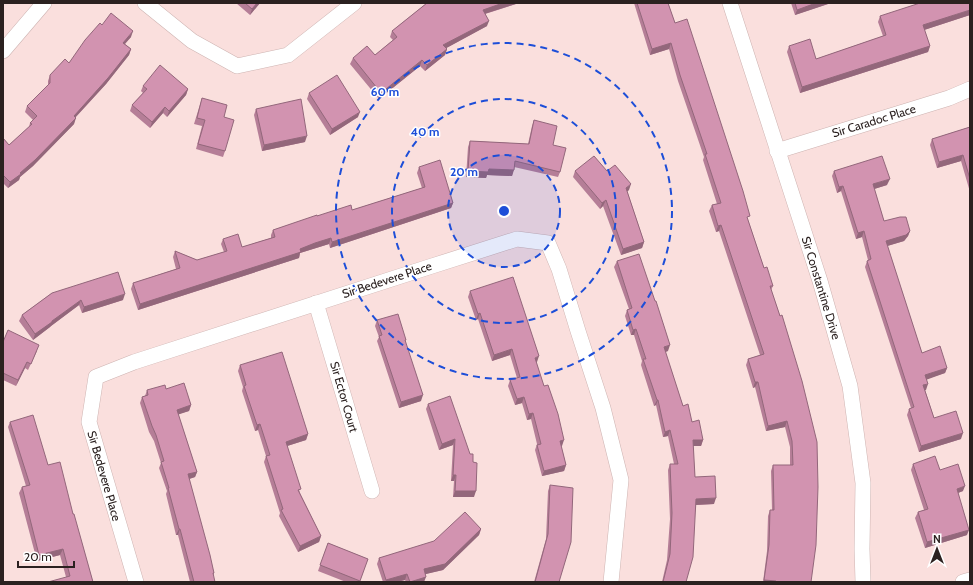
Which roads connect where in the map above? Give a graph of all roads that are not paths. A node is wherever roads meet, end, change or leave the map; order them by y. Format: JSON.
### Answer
{"nodes":[{"id":1,"x":44,"y":3,"type":"edge"},
{"id":2,"x":145,"y":3,"type":"edge"},
{"id":3,"x":354,"y":3,"type":"edge"},
{"id":4,"x":730,"y":3,"type":"edge"},
{"id":5,"x":3,"y":51,"type":"edge"},
{"id":6,"x":970,"y":89,"type":"edge"},
{"id":7,"x":777,"y":151,"type":"junction"},
{"id":8,"x":316,"y":303,"type":"junction"},
{"id":9,"x":372,"y":491,"type":"dead end"},
{"id":10,"x":970,"y":580,"type":"edge"},
{"id":11,"x":136,"y":582,"type":"edge"},
{"id":12,"x":611,"y":582,"type":"edge"},
{"id":13,"x":863,"y":582,"type":"edge"},
{"id":14,"x":963,"y":582,"type":"edge"}],
"edges":[{"from":1,"to":5,"type":"street"},
{"from":2,"to":3,"type":"street"},
{"from":4,"to":7,"type":"street","name":"Sir Constantine Drive"},
{"from":6,"to":7,"type":"street","name":"Sir Caradoc Place"},
{"from":7,"to":13,"type":"street","name":"Sir Constantine Drive"},
{"from":8,"to":9,"type":"street","name":"Sir Ector Court"},
{"from":8,"to":11,"type":"street","name":"Sir Bedevere Place"},
{"from":8,"to":12,"type":"street","name":"Sir Bedevere Place"},
{"from":10,"to":14,"type":"street"}]}
